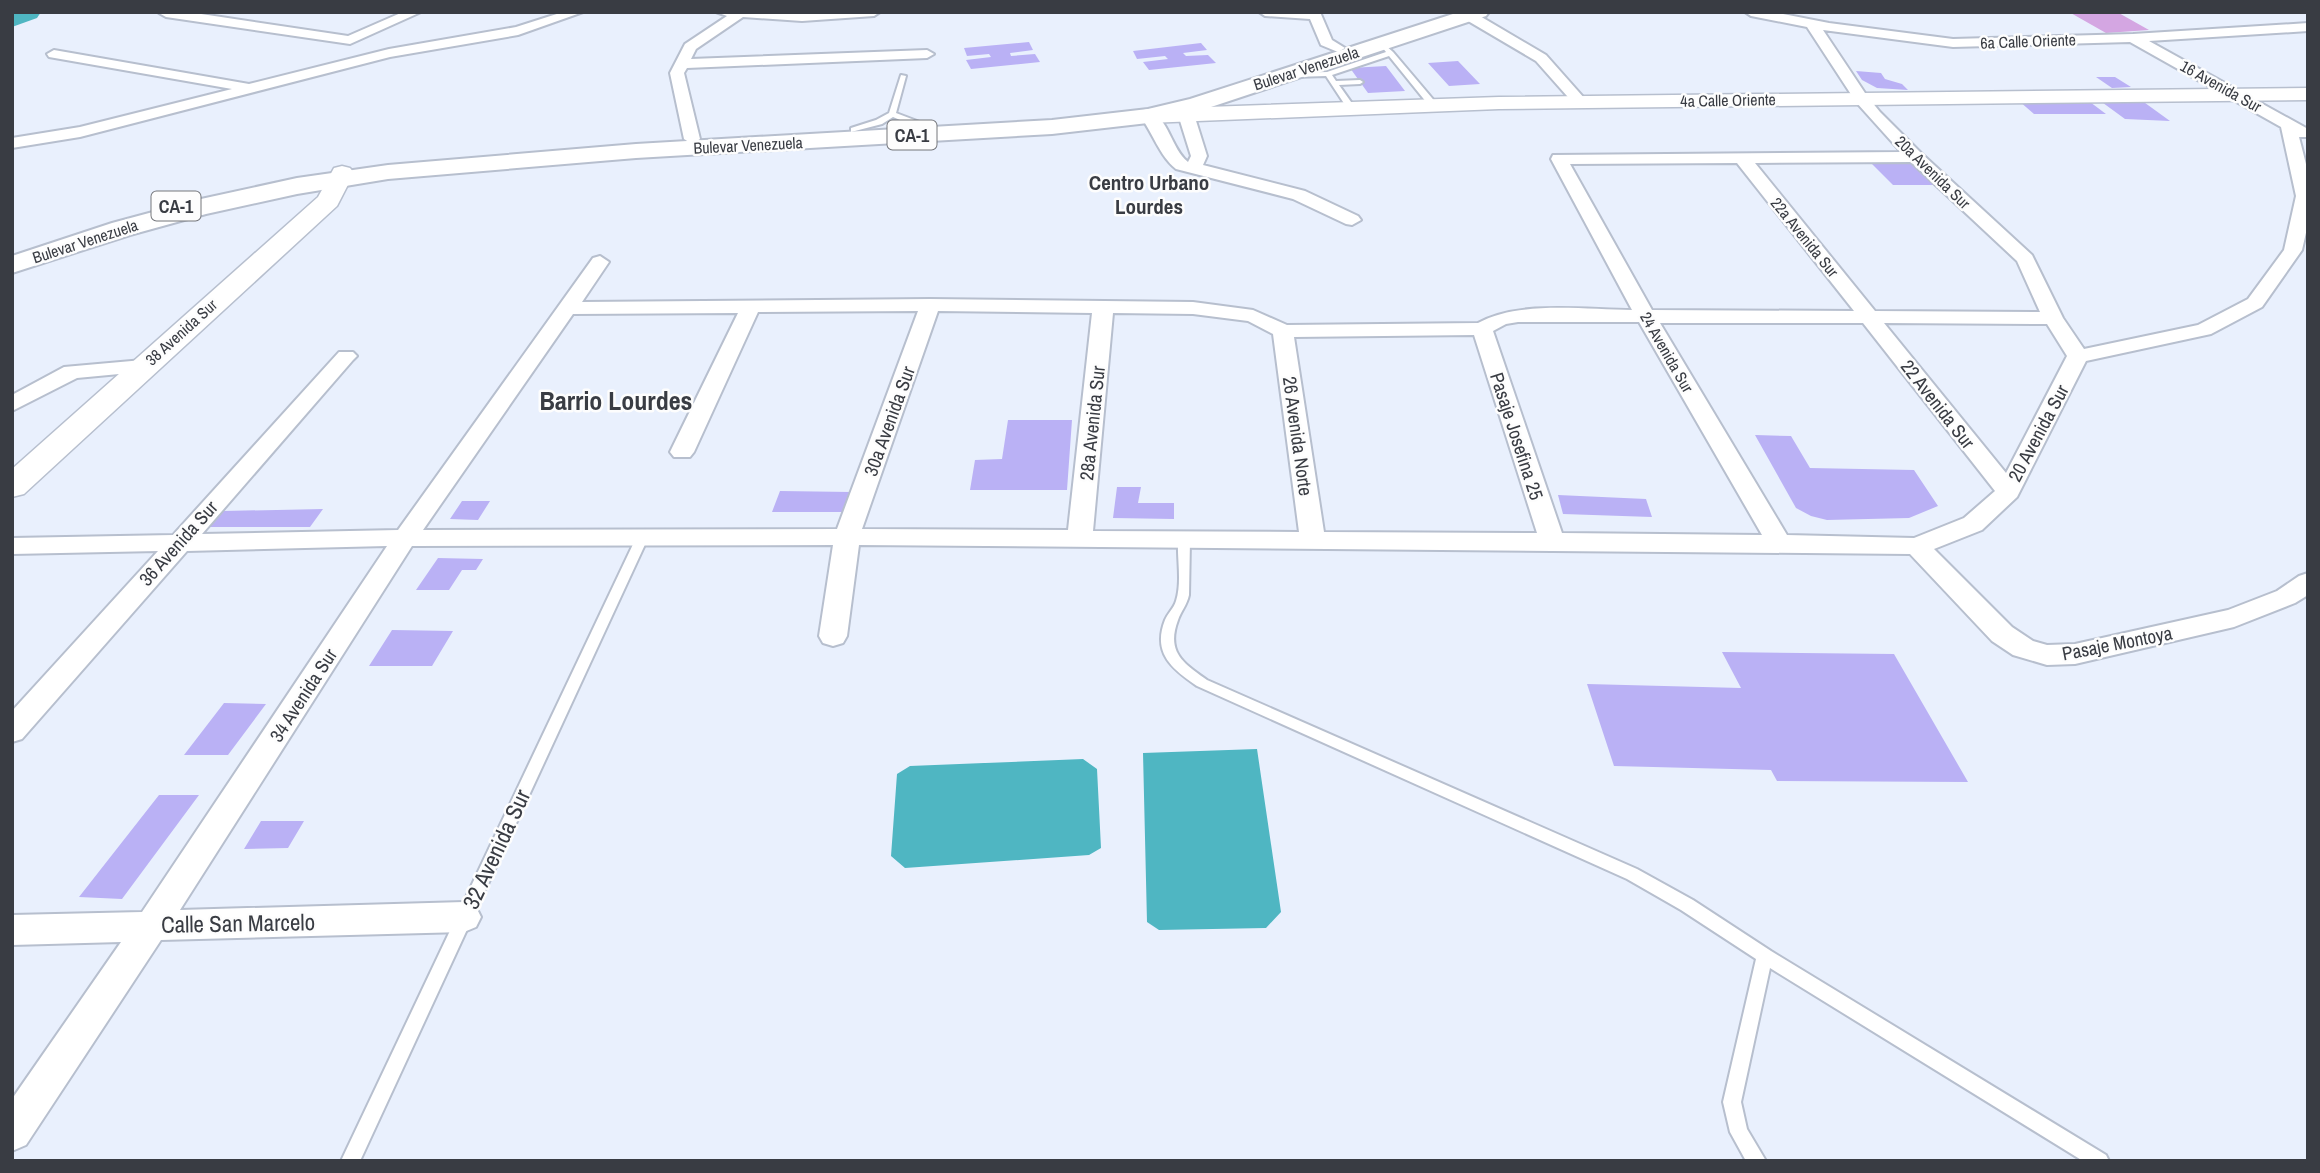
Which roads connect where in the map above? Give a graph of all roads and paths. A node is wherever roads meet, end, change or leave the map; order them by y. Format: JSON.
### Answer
{"nodes":[{"id":1,"x":169,"y":12,"type":"edge"},
{"id":2,"x":415,"y":12,"type":"edge"},
{"id":3,"x":577,"y":12,"type":"edge"},
{"id":4,"x":722,"y":12,"type":"edge"},
{"id":5,"x":874,"y":12,"type":"edge"},
{"id":6,"x":1265,"y":12,"type":"edge"},
{"id":7,"x":1751,"y":12,"type":"edge"},
{"id":8,"x":1467,"y":13,"type":"edge"},
{"id":9,"x":526,"y":14,"type":"edge"},
{"id":10,"x":1314,"y":14,"type":"edge"},
{"id":11,"x":738,"y":15,"type":"junction"},
{"id":12,"x":559,"y":18,"type":"junction"},
{"id":13,"x":1812,"y":24,"type":"junction"},
{"id":14,"x":2308,"y":27,"type":"edge"},
{"id":15,"x":2133,"y":38,"type":"junction"},
{"id":16,"x":1338,"y":48,"type":"junction"},
{"id":17,"x":1386,"y":48,"type":"junction"},
{"id":18,"x":54,"y":54,"type":"dead end"},
{"id":19,"x":927,"y":54,"type":"dead end"},
{"id":20,"x":681,"y":64,"type":"junction"},
{"id":21,"x":1287,"y":75,"type":"junction"},
{"id":22,"x":1328,"y":75,"type":"junction"},
{"id":23,"x":904,"y":76,"type":"dead end"},
{"id":24,"x":1412,"y":78,"type":"junction"},
{"id":25,"x":1396,"y":79,"type":"dead end"},
{"id":26,"x":1360,"y":82,"type":"dead end"},
{"id":27,"x":1334,"y":83,"type":"junction"},
{"id":28,"x":251,"y":88,"type":"junction"},
{"id":29,"x":2308,"y":94,"type":"edge"},
{"id":30,"x":2238,"y":95,"type":"junction"},
{"id":31,"x":1861,"y":99,"type":"junction"},
{"id":32,"x":1580,"y":102,"type":"junction"},
{"id":33,"x":1149,"y":106,"type":"junction"},
{"id":34,"x":1434,"y":106,"type":"junction"},
{"id":35,"x":1352,"y":109,"type":"junction"},
{"id":36,"x":1185,"y":112,"type":"junction"},
{"id":37,"x":892,"y":114,"type":"junction"},
{"id":38,"x":2288,"y":124,"type":"junction"},
{"id":39,"x":922,"y":126,"type":"junction"},
{"id":40,"x":854,"y":130,"type":"junction"},
{"id":41,"x":2308,"y":135,"type":"edge"},
{"id":42,"x":692,"y":139,"type":"junction"},
{"id":43,"x":12,"y":144,"type":"edge"},
{"id":44,"x":1915,"y":157,"type":"junction"},
{"id":45,"x":1742,"y":158,"type":"junction"},
{"id":46,"x":407,"y":162,"type":"junction"},
{"id":47,"x":1193,"y":169,"type":"junction"},
{"id":48,"x":342,"y":176,"type":"junction"},
{"id":49,"x":279,"y":181,"type":"junction"},
{"id":50,"x":1352,"y":220,"type":"dead end"},
{"id":51,"x":12,"y":254,"type":"edge"},
{"id":52,"x":600,"y":262,"type":"dead end"},
{"id":53,"x":12,"y":265,"type":"edge"},
{"id":54,"x":752,"y":305,"type":"junction"},
{"id":55,"x":930,"y":305,"type":"junction"},
{"id":56,"x":568,"y":308,"type":"junction"},
{"id":57,"x":1103,"y":308,"type":"junction"},
{"id":58,"x":1646,"y":314,"type":"junction"},
{"id":59,"x":1868,"y":316,"type":"junction"},
{"id":60,"x":2053,"y":318,"type":"junction"},
{"id":61,"x":1482,"y":329,"type":"junction"},
{"id":62,"x":1283,"y":331,"type":"junction"},
{"id":63,"x":346,"y":356,"type":"dead end"},
{"id":64,"x":2078,"y":356,"type":"junction"},
{"id":65,"x":143,"y":366,"type":"junction"},
{"id":66,"x":12,"y":404,"type":"edge"},
{"id":67,"x":682,"y":452,"type":"dead end"},
{"id":68,"x":12,"y":487,"type":"edge"},
{"id":69,"x":2008,"y":492,"type":"junction"},
{"id":70,"x":847,"y":537,"type":"junction"},
{"id":71,"x":405,"y":538,"type":"junction"},
{"id":72,"x":642,"y":538,"type":"junction"},
{"id":73,"x":1080,"y":538,"type":"junction"},
{"id":74,"x":1184,"y":540,"type":"junction"},
{"id":75,"x":1313,"y":541,"type":"junction"},
{"id":76,"x":178,"y":542,"type":"junction"},
{"id":77,"x":1552,"y":542,"type":"junction"},
{"id":78,"x":1779,"y":543,"type":"junction"},
{"id":79,"x":12,"y":546,"type":"edge"},
{"id":80,"x":1917,"y":546,"type":"junction"},
{"id":81,"x":2308,"y":582,"type":"edge"},
{"id":82,"x":834,"y":636,"type":"dead end"},
{"id":83,"x":12,"y":731,"type":"edge"},
{"id":84,"x":464,"y":917,"type":"junction"},
{"id":85,"x":152,"y":925,"type":"junction"},
{"id":86,"x":12,"y":930,"type":"edge"},
{"id":87,"x":1765,"y":956,"type":"junction"},
{"id":88,"x":12,"y":1132,"type":"edge"},
{"id":89,"x":350,"y":1161,"type":"edge"},
{"id":90,"x":1757,"y":1161,"type":"edge"},
{"id":91,"x":2100,"y":1161,"type":"edge"}],
"edges":[{"from":1,"to":2,"type":"street"},
{"from":3,"to":12,"type":"street"},
{"from":4,"to":11,"type":"street"},
{"from":5,"to":11,"type":"street"},
{"from":6,"to":10,"type":"street"},
{"from":7,"to":13,"type":"street","name":"6a Calle Oriente"},
{"from":8,"to":16,"type":"highway","name":"Bulevar Venezuela","number":"CA-1"},
{"from":8,"to":17,"type":"highway","name":"Bulevar Venezuela","number":"CA-1"},
{"from":8,"to":32,"type":"street"},
{"from":9,"to":12,"type":"street"},
{"from":10,"to":16,"type":"street"},
{"from":11,"to":20,"type":"street"},
{"from":12,"to":28,"type":"street"},
{"from":13,"to":15,"type":"street","name":"6a Calle Oriente"},
{"from":13,"to":31,"type":"street","name":"20a Avenida Sur"},
{"from":14,"to":15,"type":"street","name":"6a Calle Oriente"},
{"from":15,"to":30,"type":"street","name":"16 Avenida Sur"},
{"from":16,"to":33,"type":"highway","name":"Bulevar Venezuela","number":"CA-1"},
{"from":17,"to":21,"type":"highway","name":"Bulevar Venezuela","number":"CA-1"},
{"from":17,"to":22,"type":"lane"},
{"from":17,"to":24,"type":"lane"},
{"from":18,"to":28,"type":"street"},
{"from":19,"to":20,"type":"street"},
{"from":20,"to":42,"type":"street"},
{"from":21,"to":22,"type":"lane"},
{"from":21,"to":36,"type":"highway","name":"Bulevar Venezuela","number":"CA-1"},
{"from":22,"to":27,"type":"lane"},
{"from":23,"to":37,"type":"lane"},
{"from":24,"to":25,"type":"lane"},
{"from":24,"to":34,"type":"lane"},
{"from":26,"to":27,"type":"lane"},
{"from":27,"to":35,"type":"lane"},
{"from":28,"to":43,"type":"street"},
{"from":29,"to":30,"type":"street","name":"4a Calle Oriente"},
{"from":30,"to":31,"type":"street","name":"4a Calle Oriente"},
{"from":30,"to":38,"type":"street","name":"16 Avenida Sur"},
{"from":31,"to":32,"type":"street","name":"4a Calle Oriente"},
{"from":31,"to":44,"type":"street","name":"20a Avenida Sur"},
{"from":32,"to":34,"type":"street","name":"4a Calle Oriente"},
{"from":33,"to":36,"type":"highway","name":"Bulevar Venezuela","number":"CA-1"},
{"from":33,"to":39,"type":"highway","name":"Bulevar Venezuela","number":"CA-1"},
{"from":33,"to":47,"type":"street"},
{"from":33,"to":48,"type":"highway","name":"Bulevar Venezuela","number":"CA-1"},
{"from":34,"to":35,"type":"street","name":"4a Calle Oriente"},
{"from":35,"to":36,"type":"street","name":"4a Calle Oriente"},
{"from":36,"to":47,"type":"street"},
{"from":37,"to":39,"type":"lane"},
{"from":37,"to":40,"type":"lane"},
{"from":38,"to":41,"type":"street","name":"16 Avenida Sur"},
{"from":38,"to":64,"type":"street"},
{"from":39,"to":40,"type":"highway","name":"Bulevar Venezuela","number":"CA-1"},
{"from":40,"to":42,"type":"highway","name":"Bulevar Venezuela","number":"CA-1"},
{"from":42,"to":46,"type":"highway","name":"Bulevar Venezuela","number":"CA-1"},
{"from":44,"to":45,"type":"street"},
{"from":44,"to":60,"type":"street","name":"20a Avenida Sur"},
{"from":45,"to":58,"type":"street","name":"24 Avenida Sur"},
{"from":45,"to":59,"type":"street","name":"22a Avenida Sur"},
{"from":46,"to":48,"type":"highway"},
{"from":46,"to":49,"type":"highway","name":"Bulevar Venezuela","number":"CA-1"},
{"from":47,"to":50,"type":"street"},
{"from":48,"to":49,"type":"highway"},
{"from":48,"to":53,"type":"highway","name":"Bulevar Venezuela","number":"CA-1"},
{"from":48,"to":65,"type":"street","name":"38 Avenida Sur"},
{"from":49,"to":51,"type":"highway","name":"Bulevar Venezuela","number":"CA-1"},
{"from":52,"to":56,"type":"street","name":"34 Avenida Sur"},
{"from":54,"to":55,"type":"street"},
{"from":54,"to":56,"type":"street"},
{"from":54,"to":67,"type":"street"},
{"from":55,"to":57,"type":"street"},
{"from":55,"to":70,"type":"street","name":"30a Avenida Sur"},
{"from":56,"to":71,"type":"street","name":"34 Avenida Sur"},
{"from":57,"to":62,"type":"street"},
{"from":57,"to":73,"type":"street","name":"28a Avenida Sur"},
{"from":58,"to":59,"type":"street"},
{"from":58,"to":61,"type":"street"},
{"from":58,"to":78,"type":"street","name":"24 Avenida Sur"},
{"from":59,"to":60,"type":"street"},
{"from":59,"to":69,"type":"street","name":"22 Avenida Sur"},
{"from":60,"to":64,"type":"street"},
{"from":61,"to":62,"type":"street"},
{"from":61,"to":77,"type":"street","name":"Pasaje Josefina 25"},
{"from":62,"to":75,"type":"street","name":"26 Avenida Norte"},
{"from":63,"to":76,"type":"street","name":"36 Avenida Sur"},
{"from":64,"to":69,"type":"street","name":"20 Avenida Sur"},
{"from":65,"to":66,"type":"street"},
{"from":65,"to":68,"type":"street","name":"38 Avenida Sur"},
{"from":69,"to":80,"type":"street","name":"20 Avenida Sur"},
{"from":70,"to":72,"type":"street"},
{"from":70,"to":73,"type":"street"},
{"from":70,"to":82,"type":"street","name":"30a Avenida Sur"},
{"from":71,"to":72,"type":"street"},
{"from":71,"to":76,"type":"street"},
{"from":71,"to":85,"type":"street","name":"34 Avenida Sur"},
{"from":72,"to":84,"type":"lane","name":"32 Avenida Sur"},
{"from":73,"to":74,"type":"street"},
{"from":74,"to":75,"type":"street"},
{"from":74,"to":87,"type":"lane"},
{"from":75,"to":77,"type":"street"},
{"from":76,"to":79,"type":"street"},
{"from":76,"to":83,"type":"street","name":"36 Avenida Sur"},
{"from":77,"to":78,"type":"street"},
{"from":78,"to":80,"type":"street"},
{"from":80,"to":81,"type":"street","name":"Pasaje Montoya"},
{"from":84,"to":85,"type":"street","name":"Calle San Marcelo"},
{"from":84,"to":89,"type":"lane","name":"32 Avenida Sur"},
{"from":85,"to":86,"type":"street","name":"Calle San Marcelo"},
{"from":85,"to":88,"type":"street","name":"34 Avenida Sur"},
{"from":87,"to":90,"type":"lane"},
{"from":87,"to":91,"type":"lane"}]}
